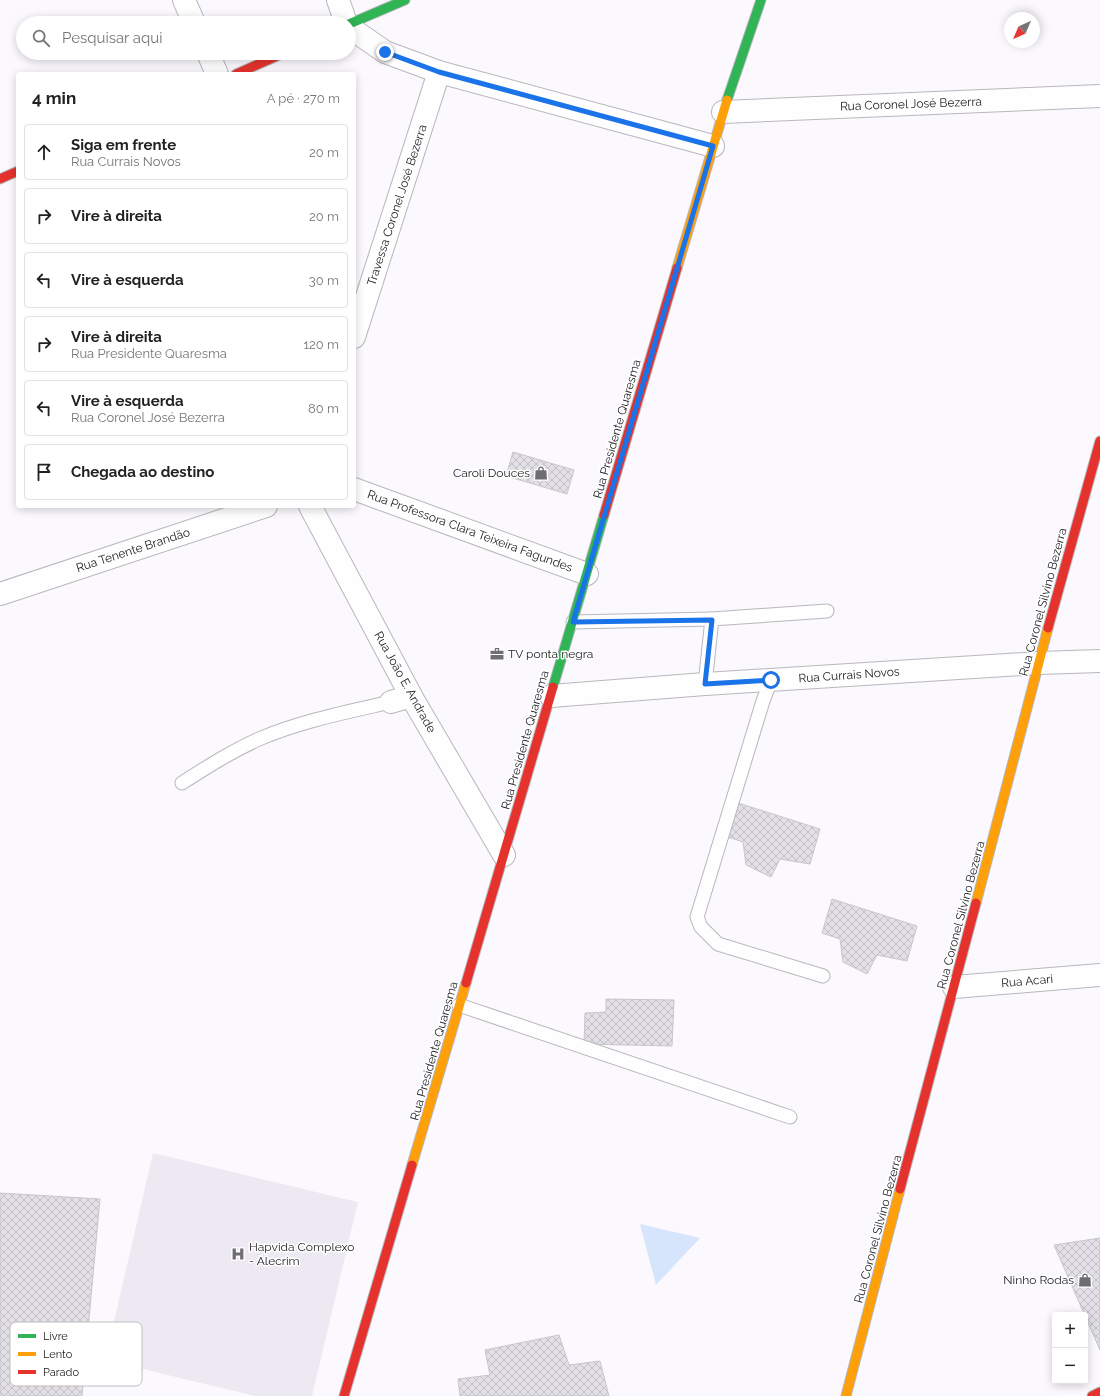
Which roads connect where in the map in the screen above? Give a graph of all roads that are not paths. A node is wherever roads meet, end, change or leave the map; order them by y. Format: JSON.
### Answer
{"nodes":[{"id":1,"x":184,"y":0,"type":"edge"},
{"id":2,"x":338,"y":0,"type":"edge"},
{"id":3,"x":405,"y":0,"type":"edge"},
{"id":4,"x":761,"y":0,"type":"edge"},
{"id":5,"x":191,"y":16,"type":"edge"},
{"id":6,"x":344,"y":16,"type":"edge"},
{"id":7,"x":356,"y":23,"type":"edge"},
{"id":8,"x":356,"y":31,"type":"edge"},
{"id":9,"x":211,"y":60,"type":"edge"},
{"id":10,"x":268,"y":60,"type":"edge"},
{"id":11,"x":216,"y":72,"type":"edge"},
{"id":12,"x":241,"y":72,"type":"edge"},
{"id":13,"x":439,"y":72,"type":"junction"},
{"id":14,"x":1100,"y":96,"type":"edge"},
{"id":15,"x":723,"y":112,"type":"junction"},
{"id":16,"x":713,"y":146,"type":"junction"},
{"id":17,"x":16,"y":172,"type":"edge"},
{"id":18,"x":0,"y":179,"type":"edge"},
{"id":19,"x":356,"y":331,"type":"edge"},
{"id":20,"x":1100,"y":441,"type":"edge"},
{"id":21,"x":356,"y":490,"type":"edge"},
{"id":22,"x":260,"y":508,"type":"edge"},
{"id":23,"x":311,"y":508,"type":"edge"},
{"id":24,"x":587,"y":574,"type":"junction"},
{"id":25,"x":0,"y":594,"type":"edge"},
{"id":26,"x":827,"y":611,"type":"dead end"},
{"id":27,"x":712,"y":620,"type":"junction"},
{"id":28,"x":573,"y":622,"type":"junction"},
{"id":29,"x":1100,"y":661,"type":"edge"},
{"id":30,"x":1039,"y":663,"type":"junction"},
{"id":31,"x":771,"y":680,"type":"junction"},
{"id":32,"x":705,"y":684,"type":"junction"},
{"id":33,"x":411,"y":696,"type":"junction"},
{"id":34,"x":551,"y":696,"type":"junction"},
{"id":35,"x":391,"y":702,"type":"joint"},
{"id":36,"x":182,"y":783,"type":"dead end"},
{"id":37,"x":504,"y":855,"type":"junction"},
{"id":38,"x":1100,"y":975,"type":"edge"},
{"id":39,"x":823,"y":976,"type":"dead end"},
{"id":40,"x":954,"y":988,"type":"junction"},
{"id":41,"x":459,"y":1005,"type":"junction"},
{"id":42,"x":790,"y":1117,"type":"dead end"},
{"id":43,"x":1100,"y":1392,"type":"edge"},
{"id":44,"x":344,"y":1396,"type":"edge"},
{"id":45,"x":846,"y":1396,"type":"edge"},
{"id":46,"x":1092,"y":1396,"type":"edge"}],
"edges":[{"from":1,"to":5,"type":"street"},
{"from":2,"to":6,"type":"street"},
{"from":3,"to":7,"type":"street"},
{"from":4,"to":15,"type":"street","name":"Rua Presidente Quaresma"},
{"from":8,"to":13,"type":"street"},
{"from":9,"to":11,"type":"street"},
{"from":10,"to":12,"type":"street"},
{"from":13,"to":16,"type":"street"},
{"from":13,"to":19,"type":"street","name":"Travessa Coronel José Bezerra"},
{"from":14,"to":15,"type":"street","name":"Rua Coronel José Bezerra"},
{"from":15,"to":16,"type":"street","name":"Rua Presidente Quaresma"},
{"from":16,"to":24,"type":"street","name":"Rua Presidente Quaresma"},
{"from":17,"to":18,"type":"street"},
{"from":20,"to":30,"type":"street","name":"Rua Coronel Silvino Bezerra"},
{"from":21,"to":24,"type":"street","name":"Rua Professora Clara Teixeira Fagundes"},
{"from":22,"to":25,"type":"street","name":"Rua Tenente Brandão"},
{"from":23,"to":33,"type":"street","name":"Rua João E. Andrade"},
{"from":24,"to":28,"type":"street","name":"Rua Presidente Quaresma"},
{"from":26,"to":27,"type":"lane"},
{"from":27,"to":28,"type":"lane"},
{"from":27,"to":32,"type":"lane"},
{"from":28,"to":34,"type":"street","name":"Rua Presidente Quaresma"},
{"from":29,"to":30,"type":"street","name":"Rua Currais Novos"},
{"from":30,"to":31,"type":"street","name":"Rua Currais Novos"},
{"from":30,"to":40,"type":"street","name":"Rua Coronel Silvino Bezerra"},
{"from":31,"to":32,"type":"street","name":"Rua Currais Novos"},
{"from":31,"to":39,"type":"lane"},
{"from":32,"to":34,"type":"street","name":"Rua Currais Novos"},
{"from":33,"to":35,"type":"street"},
{"from":33,"to":37,"type":"street","name":"Rua João E. Andrade"},
{"from":34,"to":37,"type":"street","name":"Rua Presidente Quaresma"},
{"from":35,"to":36,"type":"lane"},
{"from":37,"to":41,"type":"street","name":"Rua Presidente Quaresma"},
{"from":38,"to":40,"type":"street","name":"Rua Acari"},
{"from":40,"to":45,"type":"street","name":"Rua Coronel Silvino Bezerra"},
{"from":41,"to":42,"type":"lane"},
{"from":41,"to":44,"type":"street","name":"Rua Presidente Quaresma"},
{"from":43,"to":46,"type":"street"}]}
